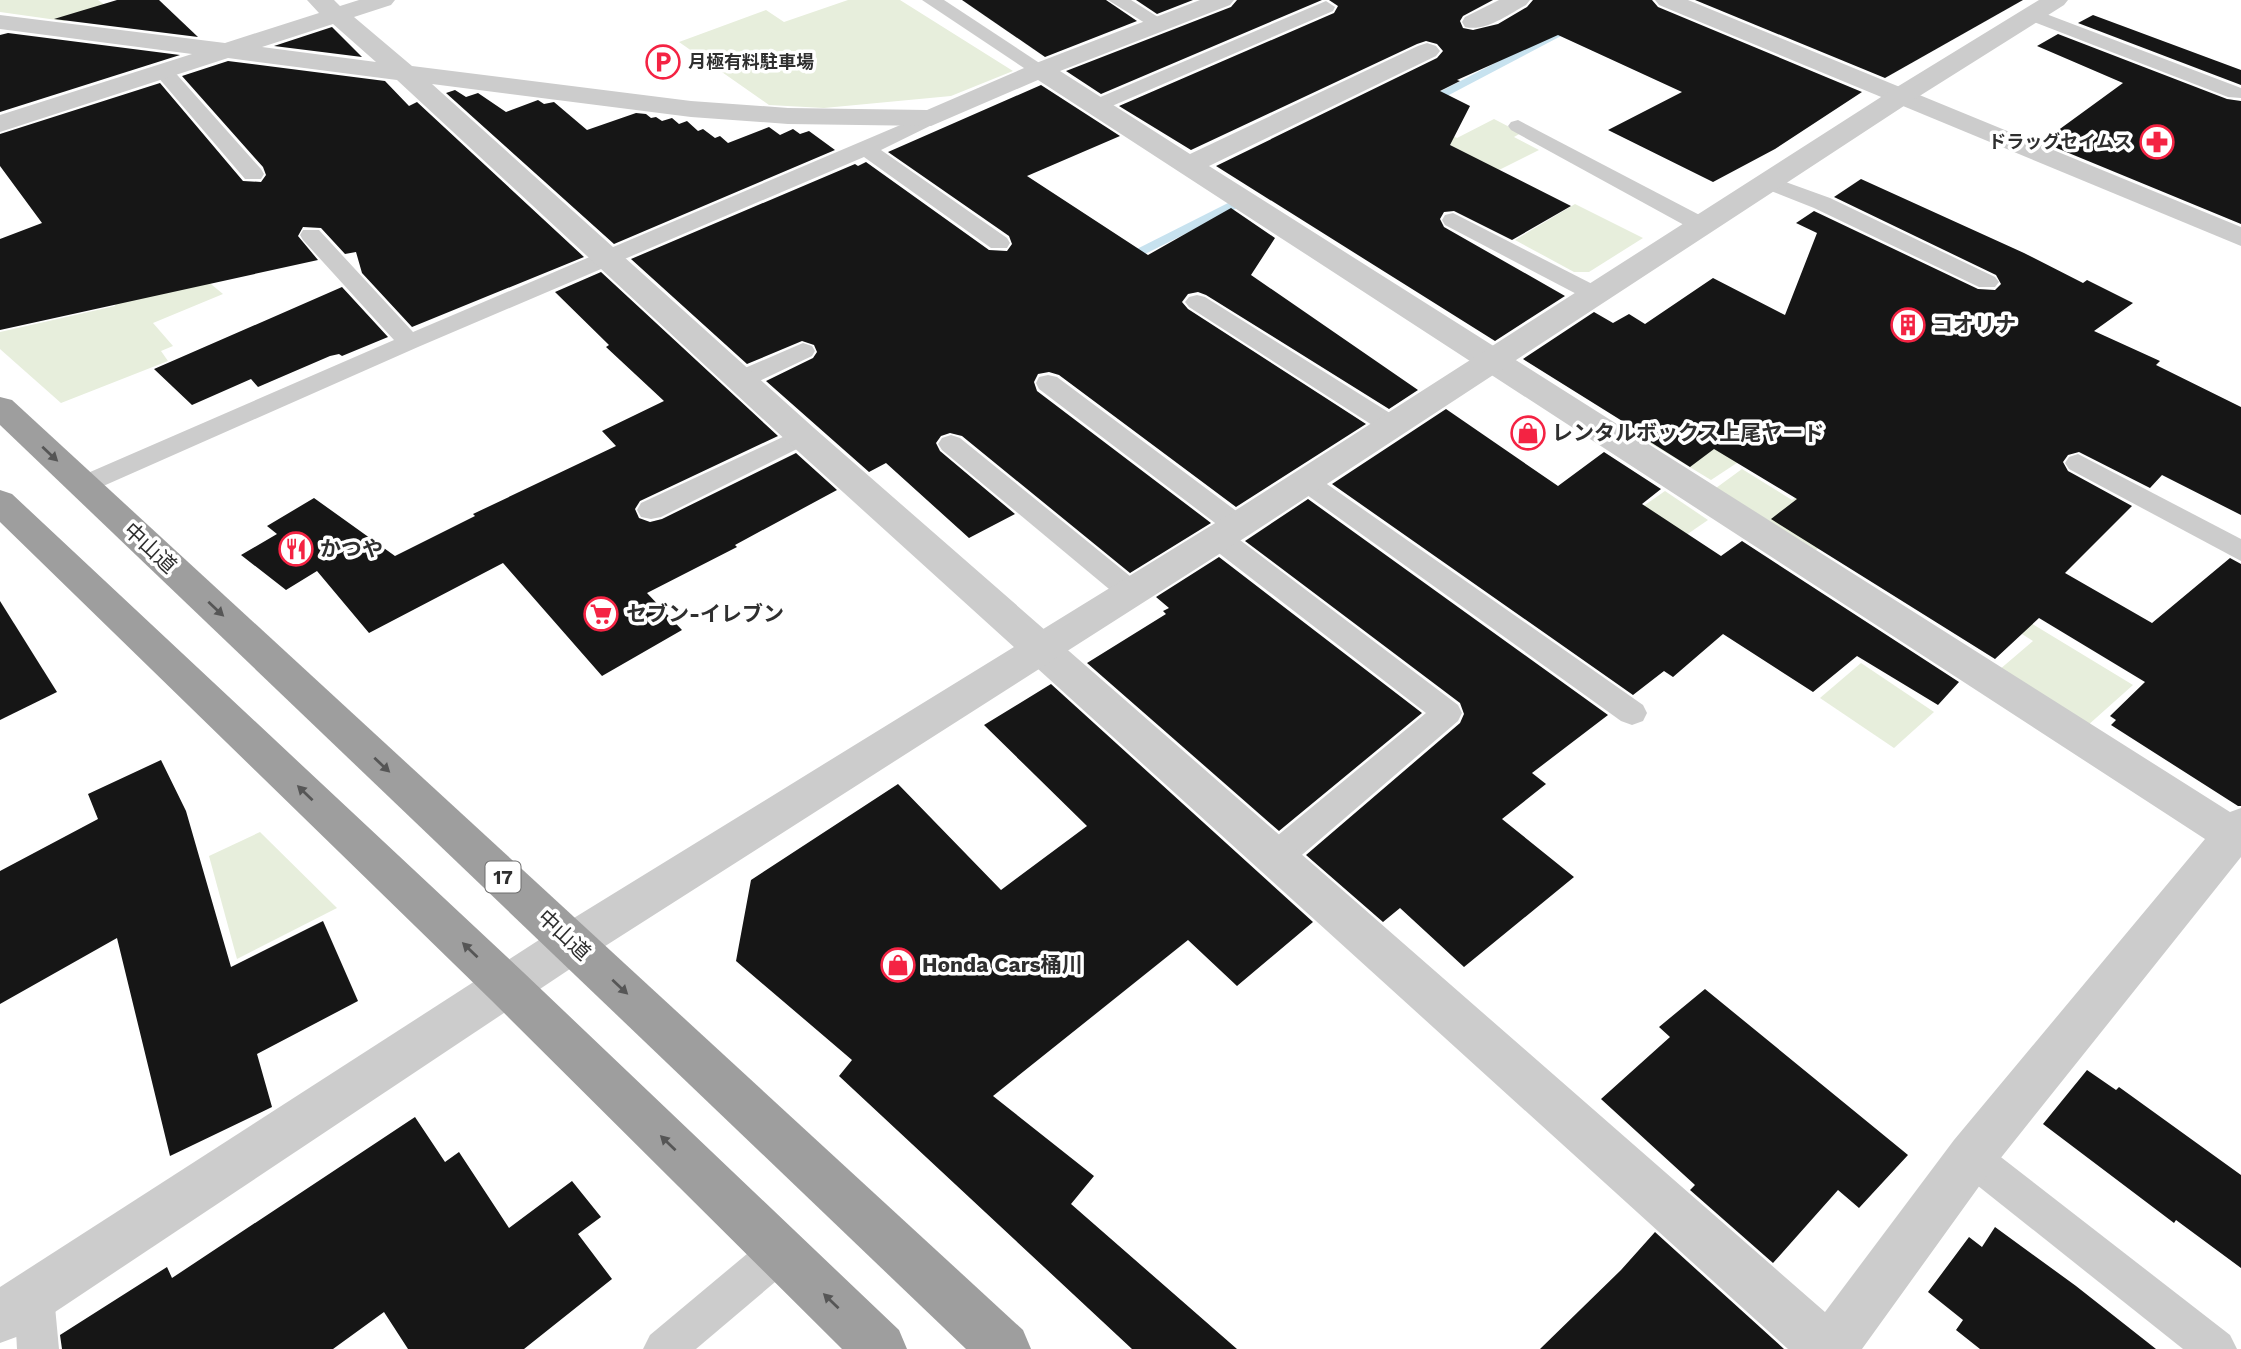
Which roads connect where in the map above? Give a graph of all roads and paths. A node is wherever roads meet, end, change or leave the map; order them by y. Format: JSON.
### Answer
{"nodes":[{"id":1,"x":383,"y":0,"type":"edge"},
{"id":2,"x":931,"y":0,"type":"edge"},
{"id":3,"x":1117,"y":0,"type":"edge"},
{"id":4,"x":1222,"y":0,"type":"edge"},
{"id":5,"x":1518,"y":0,"type":"edge"},
{"id":6,"x":1667,"y":0,"type":"edge"},
{"id":7,"x":2056,"y":0,"type":"edge"},
{"id":8,"x":1326,"y":7,"type":"dead end"},
{"id":9,"x":327,"y":8,"type":"edge"},
{"id":10,"x":2033,"y":15,"type":"junction"},
{"id":11,"x":1474,"y":22,"type":"dead end"},
{"id":12,"x":0,"y":23,"type":"edge"},
{"id":13,"x":1160,"y":23,"type":"junction"},
{"id":14,"x":1427,"y":51,"type":"dead end"},
{"id":15,"x":222,"y":52,"type":"junction"},
{"id":16,"x":1040,"y":70,"type":"junction"},
{"id":17,"x":164,"y":72,"type":"junction"},
{"id":18,"x":406,"y":74,"type":"junction"},
{"id":19,"x":2235,"y":93,"type":"dead end"},
{"id":20,"x":1901,"y":96,"type":"junction"},
{"id":21,"x":1098,"y":105,"type":"junction"},
{"id":22,"x":932,"y":118,"type":"junction"},
{"id":23,"x":0,"y":124,"type":"edge"},
{"id":24,"x":1518,"y":126,"type":"dead end"},
{"id":25,"x":866,"y":149,"type":"junction"},
{"id":26,"x":1189,"y":165,"type":"junction"},
{"id":27,"x":253,"y":174,"type":"dead end"},
{"id":28,"x":1769,"y":182,"type":"junction"},
{"id":29,"x":1453,"y":220,"type":"dead end"},
{"id":30,"x":1703,"y":226,"type":"junction"},
{"id":31,"x":311,"y":235,"type":"dead end"},
{"id":32,"x":2241,"y":237,"type":"edge"},
{"id":33,"x":999,"y":243,"type":"dead end"},
{"id":34,"x":609,"y":259,"type":"junction"},
{"id":35,"x":1987,"y":282,"type":"dead end"},
{"id":36,"x":1596,"y":295,"type":"junction"},
{"id":37,"x":1197,"y":302,"type":"dead end"},
{"id":38,"x":409,"y":342,"type":"junction"},
{"id":39,"x":803,"y":351,"type":"dead end"},
{"id":40,"x":1495,"y":360,"type":"junction"},
{"id":41,"x":740,"y":380,"type":"junction"},
{"id":42,"x":1048,"y":383,"type":"dead end"},
{"id":43,"x":0,"y":407,"type":"edge"},
{"id":44,"x":1392,"y":426,"type":"junction"},
{"id":45,"x":802,"y":436,"type":"junction"},
{"id":46,"x":951,"y":444,"type":"dead end"},
{"id":47,"x":2078,"y":463,"type":"dead end"},
{"id":48,"x":1305,"y":481,"type":"junction"},
{"id":49,"x":82,"y":485,"type":"junction"},
{"id":50,"x":650,"y":510,"type":"dead end"},
{"id":51,"x":4,"y":512,"type":"edge"},
{"id":52,"x":1227,"y":532,"type":"junction"},
{"id":53,"x":2241,"y":551,"type":"edge"},
{"id":54,"x":1131,"y":592,"type":"junction"},
{"id":55,"x":1042,"y":648,"type":"junction"},
{"id":56,"x":1632,"y":712,"type":"dead end"},
{"id":57,"x":2238,"y":833,"type":"edge"},
{"id":58,"x":1277,"y":856,"type":"junction"},
{"id":59,"x":572,"y":943,"type":"junction"},
{"id":60,"x":507,"y":986,"type":"junction"},
{"id":61,"x":1971,"y":1157,"type":"junction"},
{"id":62,"x":780,"y":1252,"type":"junction"},
{"id":63,"x":17,"y":1306,"type":"edge"},
{"id":64,"x":38,"y":1349,"type":"edge"},
{"id":65,"x":664,"y":1349,"type":"edge"},
{"id":66,"x":880,"y":1349,"type":"edge"},
{"id":67,"x":1004,"y":1349,"type":"edge"},
{"id":68,"x":1829,"y":1349,"type":"edge"},
{"id":69,"x":2216,"y":1349,"type":"edge"}],
"edges":[{"from":1,"to":9,"type":"street"},
{"from":2,"to":16,"type":"lane"},
{"from":3,"to":13,"type":"lane"},
{"from":4,"to":13,"type":"street"},
{"from":5,"to":11,"type":"street"},
{"from":6,"to":20,"type":"street"},
{"from":7,"to":10,"type":"street"},
{"from":8,"to":21,"type":"lane"},
{"from":9,"to":15,"type":"street"},
{"from":9,"to":18,"type":"street"},
{"from":10,"to":19,"type":"lane"},
{"from":10,"to":20,"type":"street"},
{"from":12,"to":15,"type":"street"},
{"from":13,"to":16,"type":"street"},
{"from":14,"to":26,"type":"street"},
{"from":15,"to":17,"type":"street"},
{"from":15,"to":18,"type":"street"},
{"from":16,"to":21,"type":"street"},
{"from":16,"to":22,"type":"street"},
{"from":17,"to":23,"type":"street"},
{"from":17,"to":27,"type":"lane"},
{"from":18,"to":22,"type":"street"},
{"from":18,"to":34,"type":"street"},
{"from":20,"to":28,"type":"street"},
{"from":20,"to":32,"type":"street"},
{"from":21,"to":26,"type":"street"},
{"from":22,"to":25,"type":"lane"},
{"from":24,"to":30,"type":"lane"},
{"from":25,"to":33,"type":"lane"},
{"from":25,"to":34,"type":"lane"},
{"from":26,"to":40,"type":"street"},
{"from":28,"to":30,"type":"street"},
{"from":28,"to":35,"type":"lane"},
{"from":29,"to":36,"type":"lane"},
{"from":30,"to":36,"type":"street"},
{"from":31,"to":38,"type":"lane"},
{"from":34,"to":38,"type":"lane"},
{"from":34,"to":41,"type":"street"},
{"from":36,"to":40,"type":"street"},
{"from":37,"to":44,"type":"lane"},
{"from":38,"to":49,"type":"lane"},
{"from":39,"to":41,"type":"lane"},
{"from":40,"to":44,"type":"street"},
{"from":40,"to":57,"type":"street"},
{"from":41,"to":45,"type":"street"},
{"from":42,"to":52,"type":"lane"},
{"from":43,"to":49,"type":"highway","name":"中山道","number":"17","one_way":true},
{"from":44,"to":48,"type":"street"},
{"from":45,"to":50,"type":"lane"},
{"from":45,"to":55,"type":"street"},
{"from":46,"to":54,"type":"lane"},
{"from":47,"to":53,"type":"lane"},
{"from":48,"to":52,"type":"street"},
{"from":48,"to":56,"type":"lane"},
{"from":49,"to":59,"type":"highway","name":"中山道","number":"17","one_way":true},
{"from":60,"to":51,"type":"highway","one_way":true},
{"from":52,"to":54,"type":"street"},
{"from":52,"to":58,"type":"lane"},
{"from":54,"to":55,"type":"street"},
{"from":55,"to":58,"type":"street"},
{"from":55,"to":59,"type":"street"},
{"from":57,"to":61,"type":"street"},
{"from":58,"to":68,"type":"street"},
{"from":59,"to":60,"type":"street"},
{"from":59,"to":67,"type":"highway","name":"中山道","number":"17","one_way":true},
{"from":62,"to":60,"type":"highway","one_way":true},
{"from":60,"to":63,"type":"street"},
{"from":61,"to":68,"type":"street"},
{"from":61,"to":69,"type":"lane"},
{"from":62,"to":65,"type":"lane"},
{"from":66,"to":62,"type":"highway","one_way":true},
{"from":63,"to":64,"type":"lane"}]}
